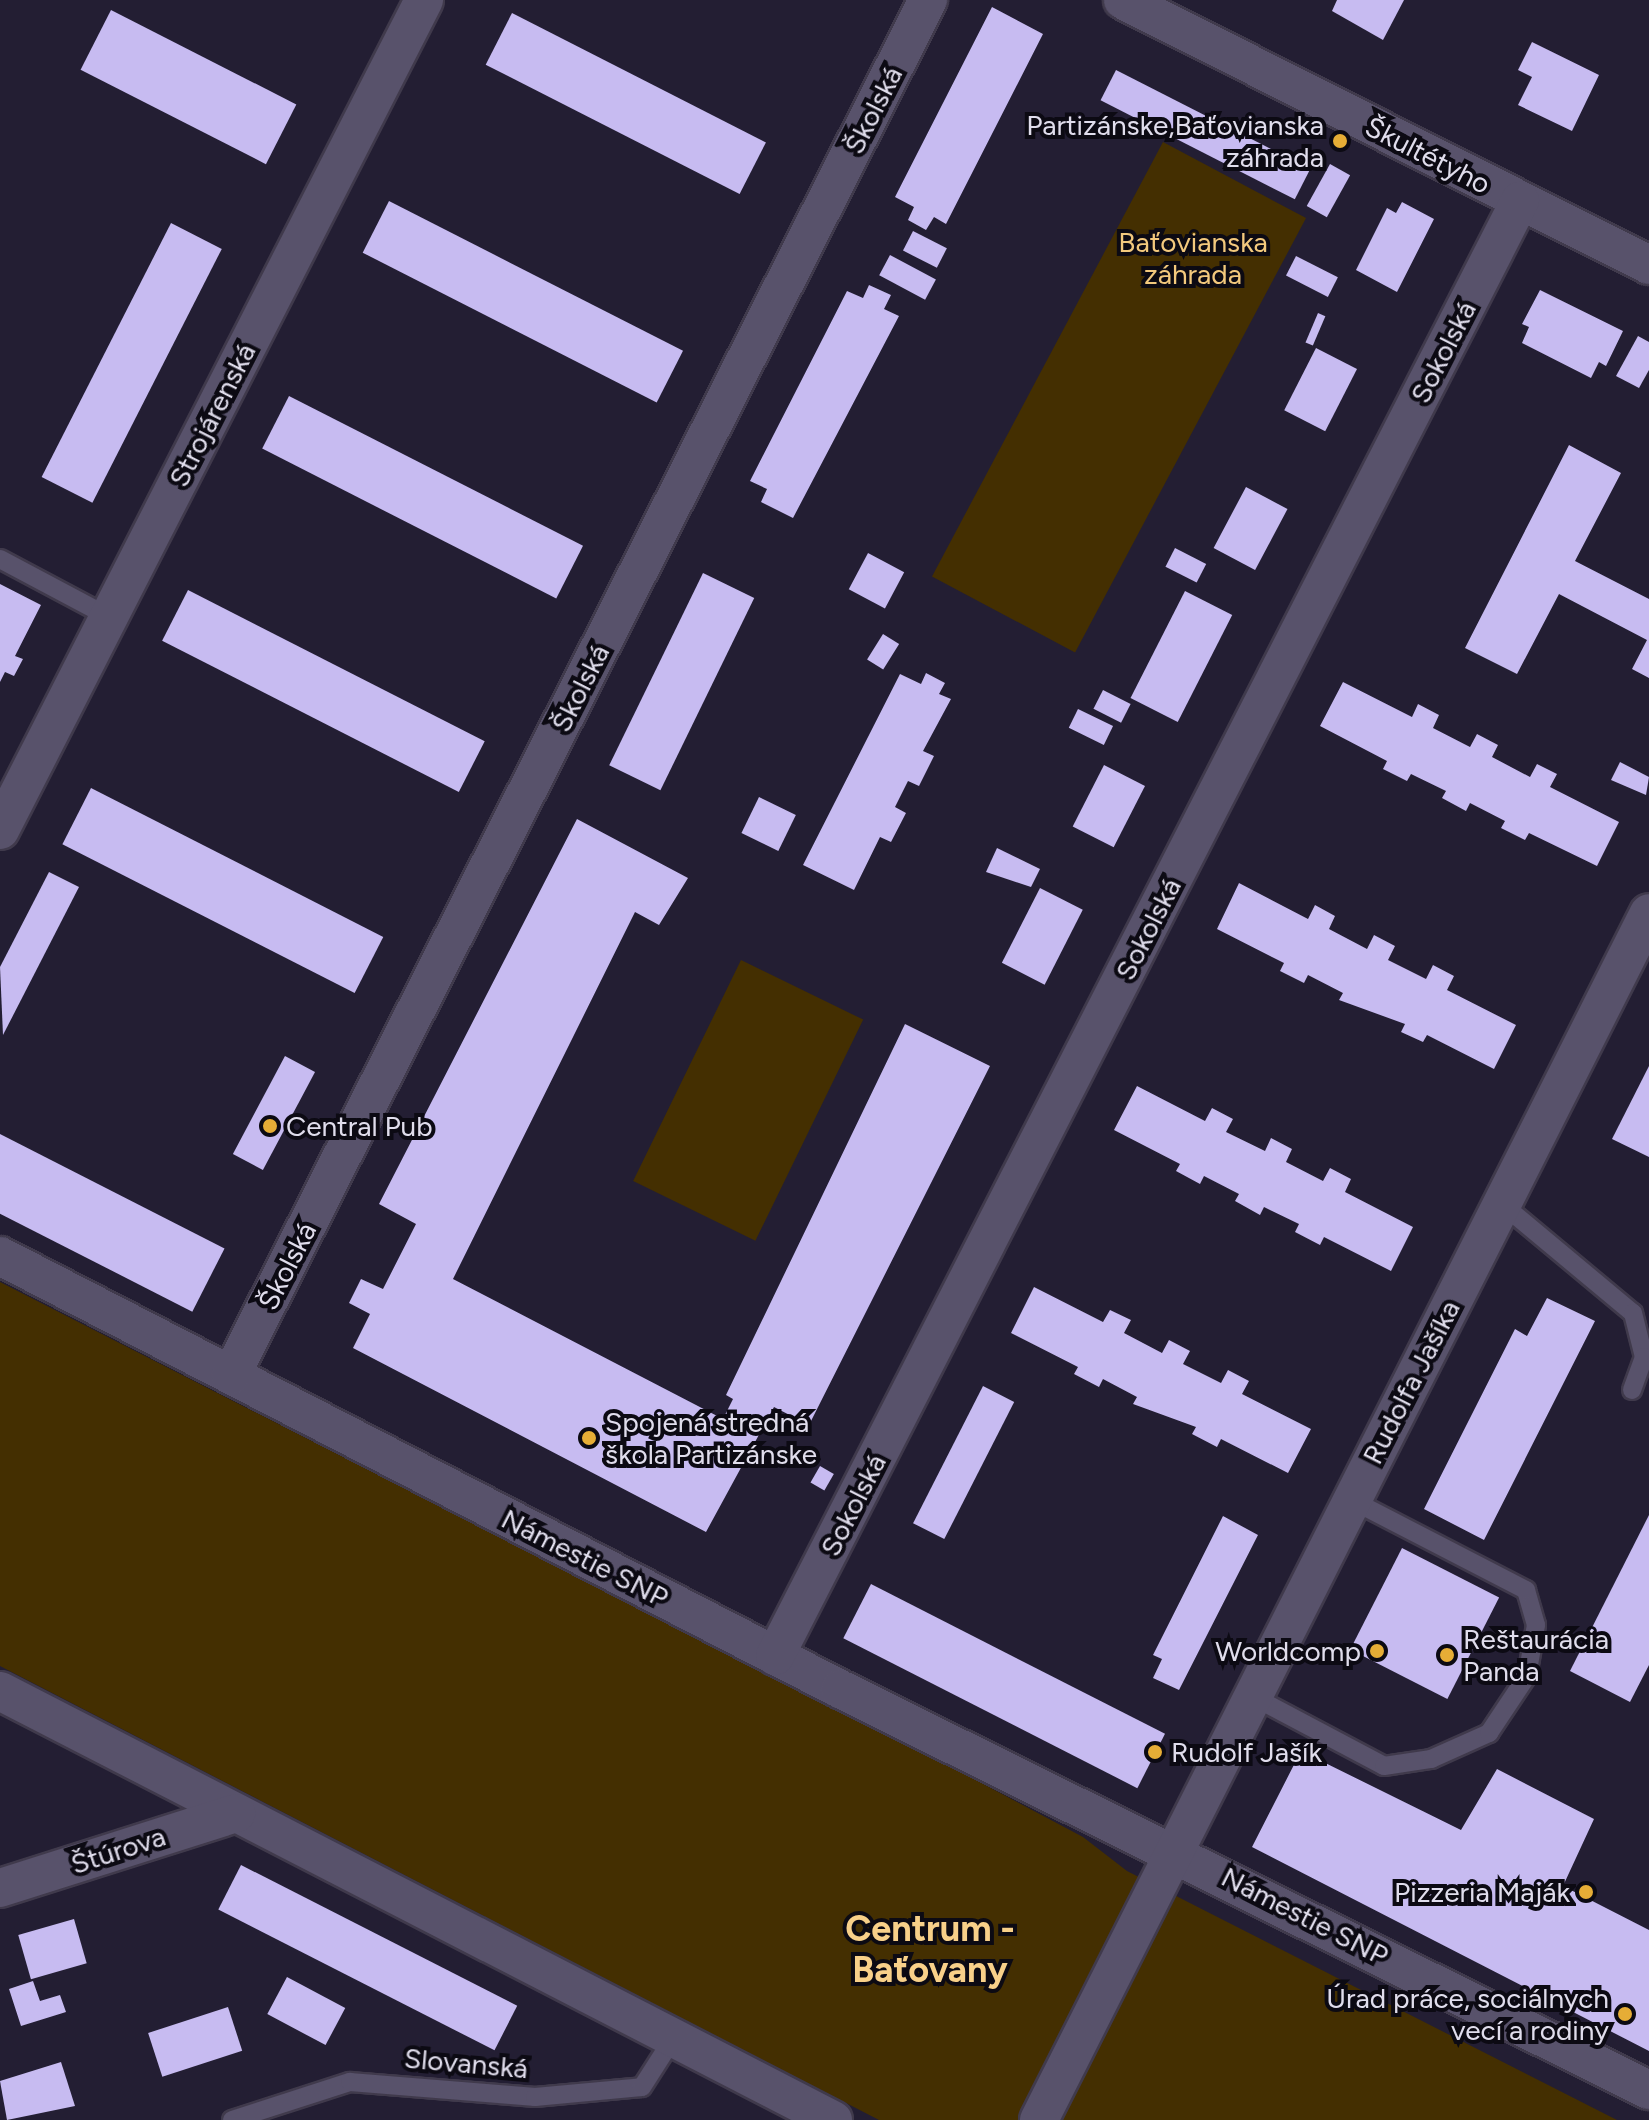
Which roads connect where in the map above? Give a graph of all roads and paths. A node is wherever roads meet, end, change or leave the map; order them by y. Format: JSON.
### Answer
{"nodes":[{"id":1,"x":424,"y":0,"type":"edge"},
{"id":2,"x":928,"y":0,"type":"edge"},
{"id":3,"x":1123,"y":0,"type":"edge"},
{"id":4,"x":1520,"y":201,"type":"junction"},
{"id":5,"x":1649,"y":265,"type":"edge"},
{"id":6,"x":0,"y":559,"type":"edge"},
{"id":7,"x":109,"y":617,"type":"junction"},
{"id":8,"x":0,"y":830,"type":"edge"},
{"id":9,"x":1649,"y":913,"type":"edge"},
{"id":10,"x":1502,"y":1204,"type":"junction"},
{"id":11,"x":0,"y":1256,"type":"edge"},
{"id":12,"x":231,"y":1375,"type":"junction"},
{"id":13,"x":1632,"y":1390,"type":"dead end"},
{"id":14,"x":1352,"y":1500,"type":"junction"},
{"id":15,"x":775,"y":1656,"type":"junction"},
{"id":16,"x":0,"y":1691,"type":"edge"},
{"id":17,"x":1252,"y":1696,"type":"junction"},
{"id":18,"x":236,"y":1813,"type":"junction"},
{"id":19,"x":1174,"y":1851,"type":"junction"},
{"id":20,"x":0,"y":1888,"type":"edge"},
{"id":21,"x":674,"y":2037,"type":"junction"},
{"id":22,"x":1649,"y":2090,"type":"edge"},
{"id":23,"x":232,"y":2120,"type":"edge"},
{"id":24,"x":833,"y":2120,"type":"edge"},
{"id":25,"x":1039,"y":2120,"type":"edge"}],
"edges":[{"from":1,"to":7,"type":"street","name":"Strojárenská"},
{"from":2,"to":12,"type":"street","name":"Školská"},
{"from":3,"to":4,"type":"street","name":"Škultétyho"},
{"from":4,"to":5,"type":"street","name":"Škultétyho"},
{"from":4,"to":15,"type":"street","name":"Sokolská"},
{"from":6,"to":7,"type":"lane"},
{"from":7,"to":8,"type":"street","name":"Strojárenská"},
{"from":9,"to":10,"type":"street","name":"Rudolfa Jašíka"},
{"from":10,"to":13,"type":"lane"},
{"from":10,"to":14,"type":"street","name":"Rudolfa Jašíka"},
{"from":11,"to":12,"type":"street","name":"Námestie SNP"},
{"from":12,"to":15,"type":"street","name":"Námestie SNP"},
{"from":14,"to":17,"type":"street","name":"Rudolfa Jašíka"},
{"from":14,"to":17,"type":"lane"},
{"from":15,"to":19,"type":"street","name":"Námestie SNP"},
{"from":16,"to":18,"type":"street"},
{"from":17,"to":19,"type":"street","name":"Rudolfa Jašíka"},
{"from":18,"to":20,"type":"street","name":"Štúrova"},
{"from":18,"to":21,"type":"street"},
{"from":19,"to":22,"type":"street","name":"Námestie SNP"},
{"from":19,"to":25,"type":"street"},
{"from":21,"to":23,"type":"lane","name":"Slovanská"},
{"from":21,"to":24,"type":"street"}]}
